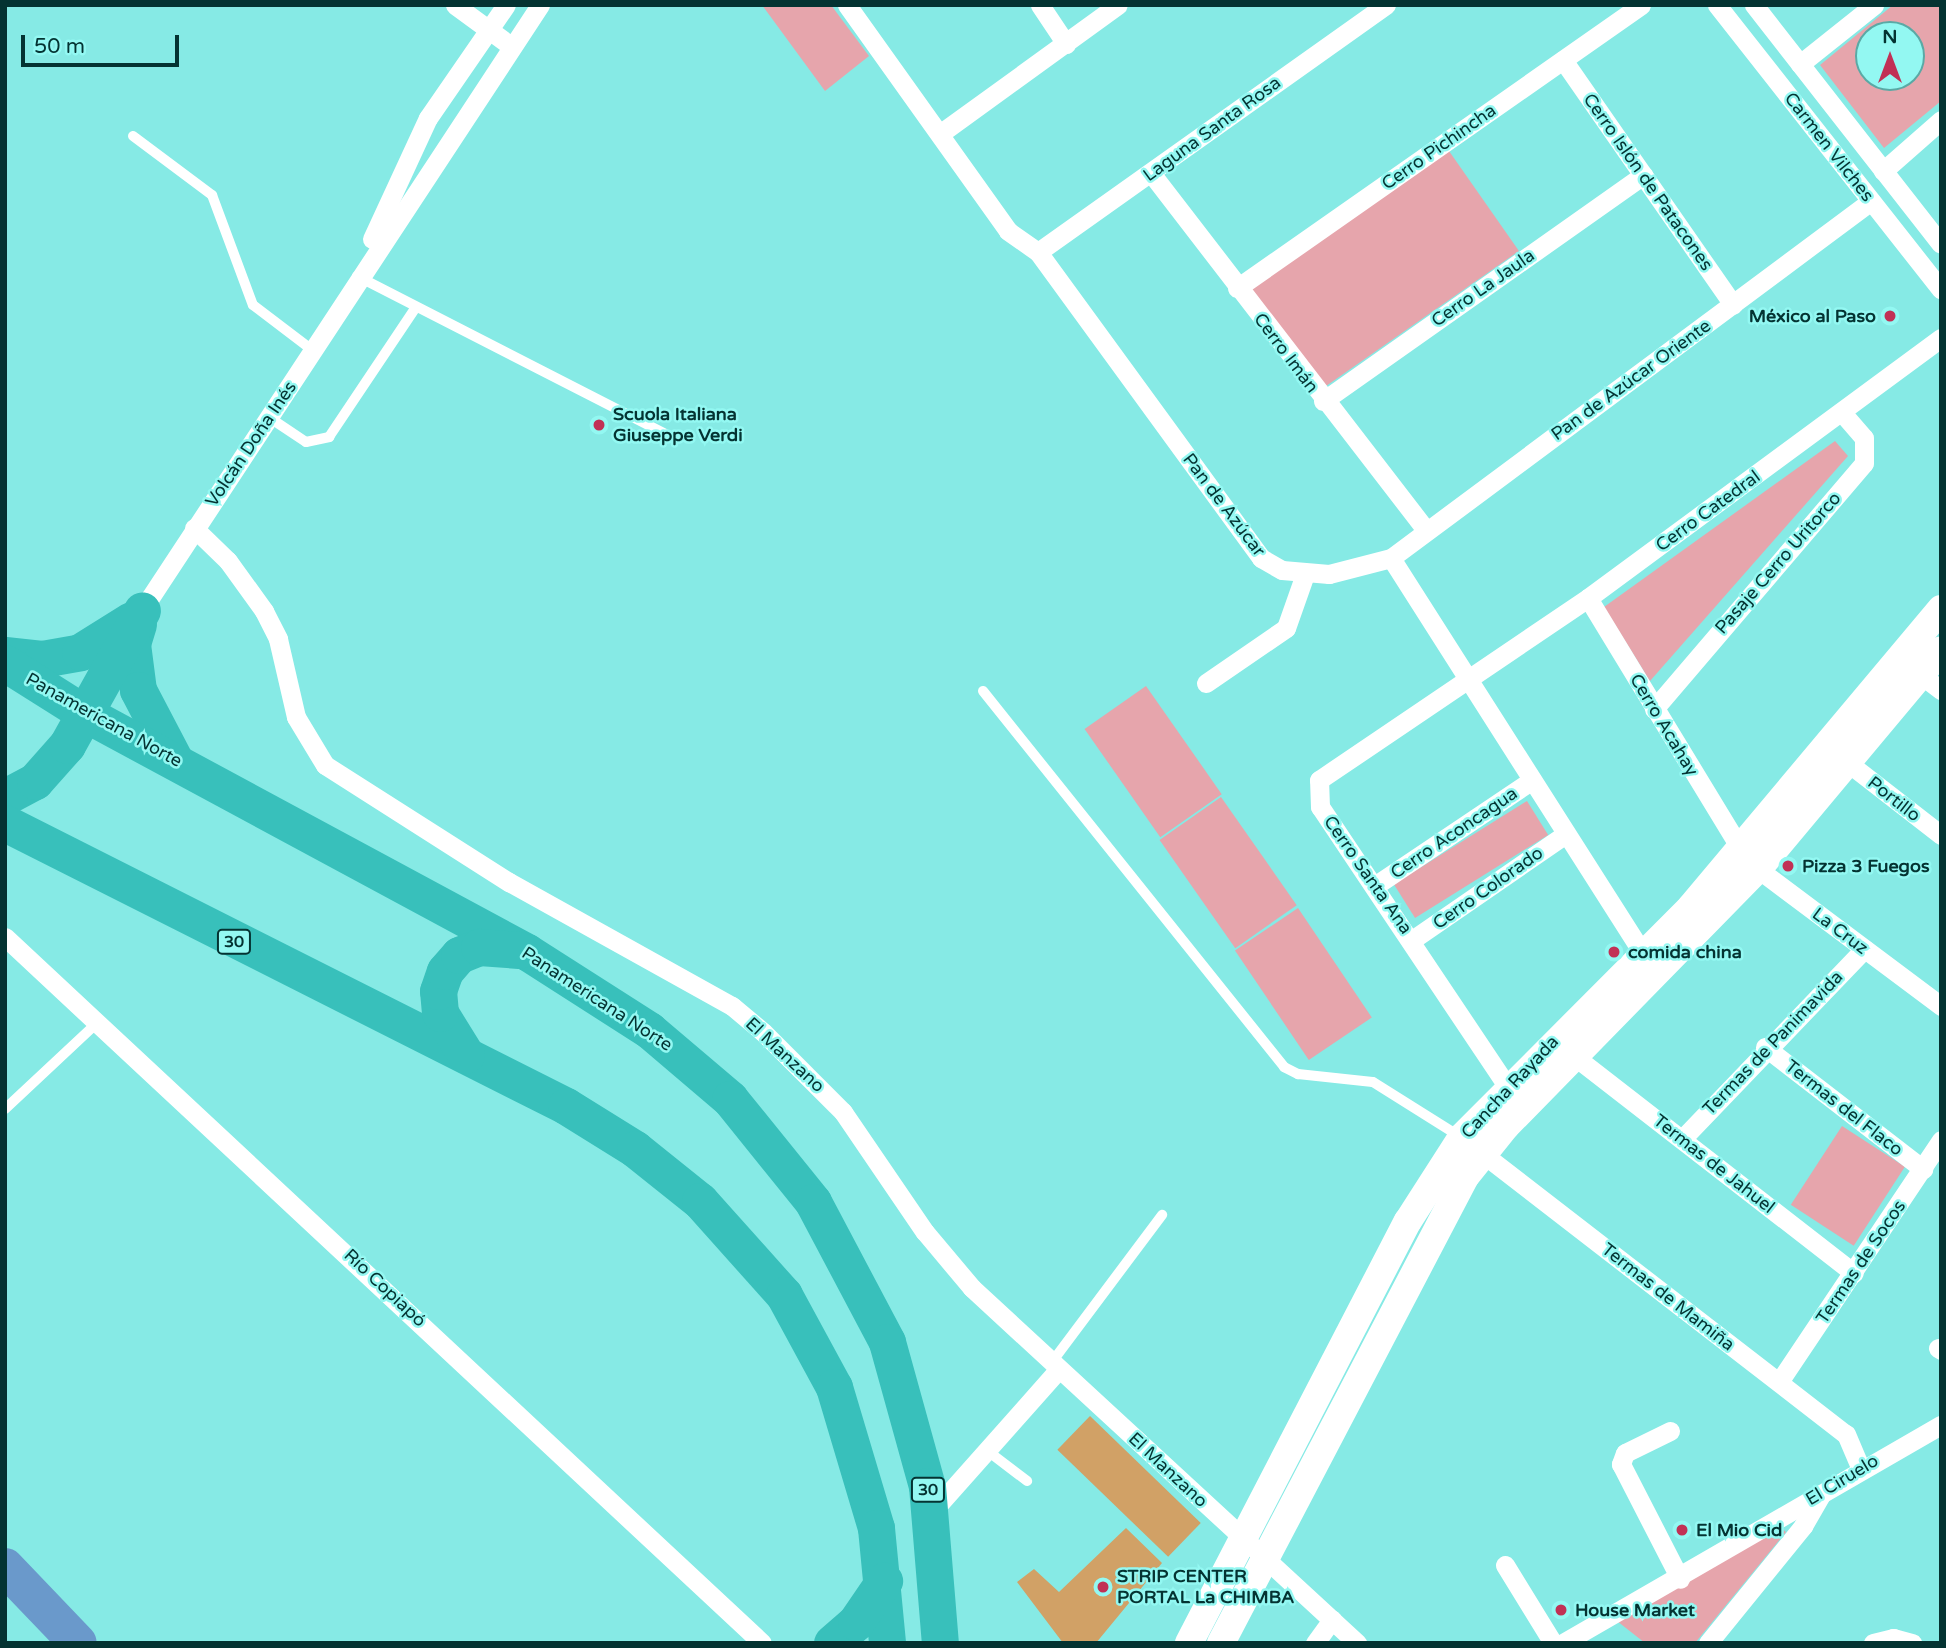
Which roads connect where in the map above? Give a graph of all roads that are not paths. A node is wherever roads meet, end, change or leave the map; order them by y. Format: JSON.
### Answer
{"nodes":[{"id":1,"x":456,"y":5,"type":"edge"},
{"id":2,"x":506,"y":5,"type":"edge"},
{"id":3,"x":540,"y":5,"type":"edge"},
{"id":4,"x":848,"y":5,"type":"edge"},
{"id":5,"x":1040,"y":5,"type":"edge"},
{"id":6,"x":1118,"y":5,"type":"edge"},
{"id":7,"x":1386,"y":5,"type":"edge"},
{"id":8,"x":1641,"y":5,"type":"edge"},
{"id":9,"x":1717,"y":5,"type":"edge"},
{"id":10,"x":1754,"y":5,"type":"edge"},
{"id":11,"x":1874,"y":5,"type":"edge"},
{"id":12,"x":489,"y":30,"type":"junction"},
{"id":13,"x":1066,"y":44,"type":"junction"},
{"id":14,"x":511,"y":46,"type":"junction"},
{"id":15,"x":1563,"y":60,"type":"junction"},
{"id":16,"x":1800,"y":64,"type":"junction"},
{"id":17,"x":1941,"y":120,"type":"edge"},
{"id":18,"x":941,"y":133,"type":"junction"},
{"id":19,"x":133,"y":136,"type":"dead end"},
{"id":20,"x":1883,"y":171,"type":"junction"},
{"id":21,"x":1151,"y":173,"type":"junction"},
{"id":22,"x":1643,"y":175,"type":"junction"},
{"id":23,"x":1871,"y":201,"type":"junction"},
{"id":24,"x":1941,"y":244,"type":"edge"},
{"id":25,"x":1038,"y":252,"type":"junction"},
{"id":26,"x":357,"y":276,"type":"junction"},
{"id":27,"x":1237,"y":288,"type":"junction"},
{"id":28,"x":1941,"y":290,"type":"edge"},
{"id":29,"x":1733,"y":305,"type":"junction"},
{"id":30,"x":416,"y":307,"type":"junction"},
{"id":31,"x":1941,"y":338,"type":"edge"},
{"id":32,"x":312,"y":350,"type":"junction"},
{"id":33,"x":1323,"y":401,"type":"junction"},
{"id":34,"x":1842,"y":413,"type":"junction"},
{"id":35,"x":270,"y":418,"type":"junction"},
{"id":36,"x":676,"y":439,"type":"dead end"},
{"id":37,"x":194,"y":528,"type":"junction"},
{"id":38,"x":1426,"y":529,"type":"junction"},
{"id":39,"x":1391,"y":558,"type":"junction"},
{"id":40,"x":1305,"y":574,"type":"junction"},
{"id":41,"x":1588,"y":598,"type":"junction"},
{"id":42,"x":1941,"y":609,"type":"edge"},
{"id":43,"x":142,"y":610,"type":"junction"},
{"id":44,"x":1941,"y":650,"type":"edge"},
{"id":45,"x":5,"y":655,"type":"edge"},
{"id":46,"x":5,"y":663,"type":"edge"},
{"id":47,"x":1472,"y":679,"type":"junction"},
{"id":48,"x":1931,"y":682,"type":"edge"},
{"id":49,"x":1206,"y":683,"type":"dead end"},
{"id":50,"x":983,"y":691,"type":"dead end"},
{"id":51,"x":1654,"y":709,"type":"junction"},
{"id":52,"x":84,"y":713,"type":"junction"},
{"id":53,"x":175,"y":760,"type":"junction"},
{"id":54,"x":1847,"y":762,"type":"junction"},
{"id":55,"x":1532,"y":780,"type":"junction"},
{"id":56,"x":5,"y":797,"type":"edge"},
{"id":57,"x":5,"y":823,"type":"edge"},
{"id":58,"x":1564,"y":835,"type":"junction"},
{"id":59,"x":1941,"y":835,"type":"edge"},
{"id":60,"x":1750,"y":860,"type":"junction"},
{"id":61,"x":1376,"y":886,"type":"junction"},
{"id":62,"x":5,"y":937,"type":"edge"},
{"id":63,"x":1412,"y":940,"type":"junction"},
{"id":64,"x":1864,"y":949,"type":"junction"},
{"id":65,"x":527,"y":952,"type":"junction"},
{"id":66,"x":1643,"y":953,"type":"junction"},
{"id":67,"x":1941,"y":1006,"type":"edge"},
{"id":68,"x":99,"y":1021,"type":"junction"},
{"id":69,"x":1765,"y":1047,"type":"junction"},
{"id":70,"x":466,"y":1055,"type":"junction"},
{"id":71,"x":1574,"y":1056,"type":"junction"},
{"id":72,"x":1507,"y":1086,"type":"junction"},
{"id":73,"x":5,"y":1109,"type":"edge"},
{"id":74,"x":1683,"y":1138,"type":"junction"},
{"id":75,"x":1941,"y":1140,"type":"edge"},
{"id":76,"x":1473,"y":1145,"type":"junction"},
{"id":77,"x":1923,"y":1169,"type":"junction"},
{"id":78,"x":1162,"y":1215,"type":"dead end"},
{"id":79,"x":1854,"y":1273,"type":"junction"},
{"id":80,"x":1055,"y":1366,"type":"junction"},
{"id":81,"x":1779,"y":1382,"type":"junction"},
{"id":82,"x":1941,"y":1425,"type":"edge"},
{"id":83,"x":1670,"y":1431,"type":"dead end"},
{"id":84,"x":989,"y":1452,"type":"junction"},
{"id":85,"x":1860,"y":1467,"type":"junction"},
{"id":86,"x":1027,"y":1481,"type":"dead end"},
{"id":87,"x":1821,"y":1495,"type":"junction"},
{"id":88,"x":932,"y":1512,"type":"junction"},
{"id":89,"x":1245,"y":1542,"type":"junction"},
{"id":90,"x":1267,"y":1560,"type":"junction"},
{"id":91,"x":1505,"y":1564,"type":"dead end"},
{"id":92,"x":1680,"y":1579,"type":"junction"},
{"id":93,"x":884,"y":1581,"type":"junction"},
{"id":94,"x":1332,"y":1620,"type":"junction"},
{"id":95,"x":1903,"y":1640,"type":"edge"},
{"id":96,"x":1573,"y":1641,"type":"edge"},
{"id":97,"x":762,"y":1643,"type":"edge"},
{"id":98,"x":832,"y":1643,"type":"edge"},
{"id":99,"x":887,"y":1643,"type":"edge"},
{"id":100,"x":940,"y":1643,"type":"edge"},
{"id":101,"x":1189,"y":1643,"type":"edge"},
{"id":102,"x":1221,"y":1643,"type":"edge"},
{"id":103,"x":1315,"y":1643,"type":"edge"},
{"id":104,"x":1357,"y":1643,"type":"edge"},
{"id":105,"x":1553,"y":1643,"type":"edge"},
{"id":106,"x":1708,"y":1643,"type":"edge"},
{"id":107,"x":1873,"y":1643,"type":"edge"}],
"edges":[{"from":1,"to":12,"type":"street"},
{"from":2,"to":12,"type":"street","name":"Volcán Doña Inés"},
{"from":3,"to":14,"type":"street","name":"Volcán Doña Inés"},
{"from":4,"to":18,"type":"street","name":"Pan de Azúcar"},
{"from":5,"to":13,"type":"street"},
{"from":6,"to":13,"type":"street"},
{"from":7,"to":21,"type":"street","name":"Laguna Santa Rosa"},
{"from":8,"to":15,"type":"street","name":"Cerro Pichincha"},
{"from":9,"to":23,"type":"street","name":"Carmen Vilches"},
{"from":10,"to":16,"type":"street","name":"Carmen Vilches"},
{"from":11,"to":16,"type":"street"},
{"from":12,"to":14,"type":"street"},
{"from":12,"to":26,"type":"street","name":"Volcán Doña Inés"},
{"from":13,"to":18,"type":"street"},
{"from":14,"to":26,"type":"street","name":"Volcán Doña Inés"},
{"from":15,"to":22,"type":"street","name":"Cerro Islón de Patacones"},
{"from":15,"to":27,"type":"street","name":"Cerro Pichincha"},
{"from":16,"to":20,"type":"street","name":"Carmen Vilches"},
{"from":17,"to":20,"type":"street"},
{"from":18,"to":25,"type":"street","name":"Pan de Azúcar"},
{"from":19,"to":32,"type":"lane"},
{"from":20,"to":24,"type":"street","name":"Carmen Vilches"},
{"from":21,"to":25,"type":"street","name":"Laguna Santa Rosa"},
{"from":21,"to":27,"type":"street","name":"Cerro Imán"},
{"from":22,"to":29,"type":"street","name":"Cerro Islón de Patacones"},
{"from":22,"to":33,"type":"street","name":"Cerro La Jaula"},
{"from":23,"to":28,"type":"street","name":"Carmen Vilches"},
{"from":23,"to":29,"type":"street","name":"Pan de Azúcar Oriente"},
{"from":25,"to":40,"type":"street","name":"Pan de Azúcar"},
{"from":26,"to":30,"type":"lane"},
{"from":26,"to":32,"type":"street","name":"Volcán Doña Inés"},
{"from":27,"to":33,"type":"street","name":"Cerro Imán"},
{"from":29,"to":38,"type":"street","name":"Pan de Azúcar Oriente"},
{"from":30,"to":35,"type":"lane"},
{"from":30,"to":36,"type":"lane"},
{"from":31,"to":34,"type":"street","name":"Cerro Catedral"},
{"from":32,"to":35,"type":"street","name":"Volcán Doña Inés"},
{"from":33,"to":38,"type":"street","name":"Cerro Imán"},
{"from":34,"to":41,"type":"street","name":"Cerro Catedral"},
{"from":34,"to":51,"type":"street","name":"Pasaje Cerro Uritorco"},
{"from":35,"to":37,"type":"street","name":"Volcán Doña Inés"},
{"from":37,"to":43,"type":"street","name":"Volcán Doña Inés"},
{"from":37,"to":80,"type":"street","name":"El Manzano"},
{"from":38,"to":39,"type":"street","name":"Pan de Azúcar Oriente"},
{"from":39,"to":40,"type":"street","name":"Pan de Azúcar"},
{"from":39,"to":47,"type":"street"},
{"from":40,"to":49,"type":"street"},
{"from":41,"to":47,"type":"street","name":"Cerro Catedral"},
{"from":41,"to":51,"type":"street","name":"Cerro Acahay"},
{"from":42,"to":60,"type":"street","name":"Cancha Rayada"},
{"from":43,"to":45,"type":"highway"},
{"from":43,"to":52,"type":"highway"},
{"from":43,"to":53,"type":"highway"},
{"from":44,"to":48,"type":"street","name":"Cancha Rayada"},
{"from":46,"to":52,"type":"highway","name":"Panamericana Norte","number":"30"},
{"from":47,"to":55,"type":"street"},
{"from":47,"to":61,"type":"street","name":"Cerro Santa Ana"},
{"from":48,"to":54,"type":"street","name":"Cancha Rayada"},
{"from":50,"to":76,"type":"lane"},
{"from":51,"to":60,"type":"street","name":"Cerro Acahay"},
{"from":52,"to":53,"type":"highway","name":"Panamericana Norte","number":"30"},
{"from":52,"to":56,"type":"highway"},
{"from":53,"to":65,"type":"highway","name":"Panamericana Norte","number":"30"},
{"from":54,"to":59,"type":"street","name":"Portillo"},
{"from":54,"to":60,"type":"street","name":"Cancha Rayada"},
{"from":55,"to":58,"type":"street"},
{"from":55,"to":61,"type":"street","name":"Cerro Aconcagua"},
{"from":57,"to":70,"type":"highway","number":"30"},
{"from":58,"to":63,"type":"street","name":"Cerro Colorado"},
{"from":58,"to":66,"type":"street"},
{"from":60,"to":64,"type":"street","name":"La Cruz"},
{"from":60,"to":66,"type":"street","name":"Cancha Rayada"},
{"from":60,"to":71,"type":"street","name":"Cancha Rayada"},
{"from":61,"to":63,"type":"street","name":"Cerro Santa Ana"},
{"from":62,"to":68,"type":"street","name":"Río Copiapó"},
{"from":63,"to":72,"type":"street","name":"Cerro Santa Ana"},
{"from":64,"to":67,"type":"street","name":"La Cruz"},
{"from":64,"to":69,"type":"street","name":"Termas de Panimavida"},
{"from":65,"to":70,"type":"highway"},
{"from":65,"to":88,"type":"highway","name":"Panamericana Norte","number":"30"},
{"from":66,"to":72,"type":"street","name":"Cancha Rayada"},
{"from":68,"to":73,"type":"lane"},
{"from":68,"to":97,"type":"street","name":"Río Copiapó"},
{"from":69,"to":74,"type":"street","name":"Termas de Panimavida"},
{"from":69,"to":77,"type":"street","name":"Termas del Flaco"},
{"from":70,"to":93,"type":"highway","number":"30"},
{"from":71,"to":74,"type":"street","name":"Termas de Jahuel"},
{"from":71,"to":76,"type":"street","name":"Cancha Rayada"},
{"from":72,"to":76,"type":"street","name":"Cancha Rayada"},
{"from":74,"to":79,"type":"street","name":"Termas de Jahuel"},
{"from":75,"to":77,"type":"street","name":"Termas de Socos"},
{"from":76,"to":81,"type":"street","name":"Termas de Mamiña"},
{"from":76,"to":89,"type":"street","name":"Cancha Rayada"},
{"from":76,"to":90,"type":"street","name":"Cancha Rayada"},
{"from":77,"to":79,"type":"street","name":"Termas de Socos"},
{"from":78,"to":80,"type":"lane"},
{"from":79,"to":81,"type":"street","name":"Termas de Socos"},
{"from":80,"to":84,"type":"street"},
{"from":80,"to":89,"type":"street","name":"El Manzano"},
{"from":81,"to":85,"type":"street","name":"Termas de Mamiña"},
{"from":82,"to":85,"type":"street","name":"El Ciruelo"},
{"from":83,"to":92,"type":"street"},
{"from":84,"to":86,"type":"lane"},
{"from":84,"to":88,"type":"street"},
{"from":85,"to":87,"type":"street","name":"El Ciruelo"},
{"from":87,"to":92,"type":"street","name":"El Ciruelo"},
{"from":87,"to":106,"type":"street"},
{"from":88,"to":100,"type":"highway","name":"Panamericana Norte","number":"30"},
{"from":89,"to":90,"type":"street","name":"El Manzano"},
{"from":89,"to":101,"type":"street","name":"Cancha Rayada"},
{"from":90,"to":94,"type":"street","name":"El Manzano"},
{"from":90,"to":102,"type":"street","name":"Cancha Rayada"},
{"from":91,"to":105,"type":"street"},
{"from":92,"to":96,"type":"street","name":"El Ciruelo"},
{"from":93,"to":98,"type":"highway"},
{"from":93,"to":99,"type":"highway","number":"30"},
{"from":94,"to":103,"type":"street"},
{"from":94,"to":104,"type":"street","name":"El Manzano"},
{"from":95,"to":107,"type":"street"}]}
